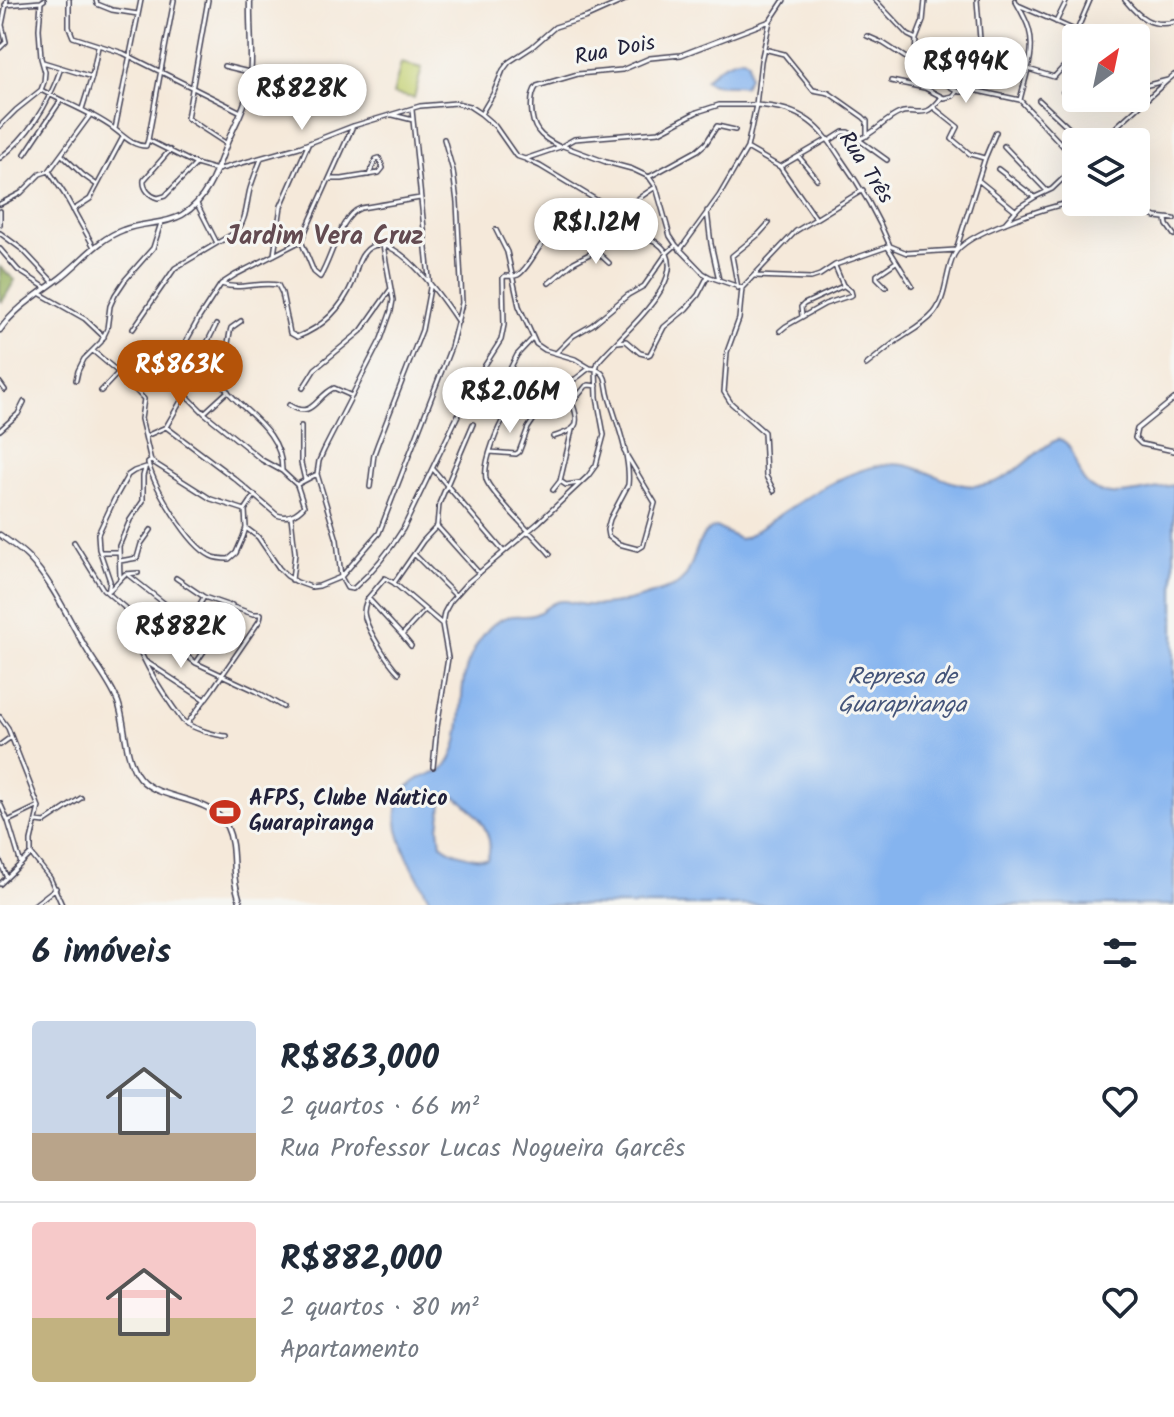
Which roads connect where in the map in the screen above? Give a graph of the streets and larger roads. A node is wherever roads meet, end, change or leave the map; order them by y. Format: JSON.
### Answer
{"nodes":[{"id":1,"x":69,"y":0,"type":"edge"},
{"id":2,"x":96,"y":0,"type":"edge"},
{"id":3,"x":141,"y":0,"type":"edge"},
{"id":4,"x":174,"y":0,"type":"edge"},
{"id":5,"x":208,"y":0,"type":"edge"},
{"id":6,"x":250,"y":0,"type":"edge"},
{"id":7,"x":625,"y":0,"type":"edge"},
{"id":8,"x":784,"y":0,"type":"edge"},
{"id":9,"x":875,"y":0,"type":"edge"},
{"id":10,"x":925,"y":0,"type":"edge"},
{"id":11,"x":977,"y":0,"type":"edge"},
{"id":12,"x":1015,"y":0,"type":"edge"},
{"id":13,"x":1067,"y":0,"type":"edge"},
{"id":14,"x":1090,"y":0,"type":"edge"},
{"id":15,"x":1125,"y":0,"type":"edge"},
{"id":16,"x":42,"y":1,"type":"edge"},
{"id":17,"x":6,"y":2,"type":"edge"},
{"id":18,"x":1018,"y":5,"type":"junction"},
{"id":19,"x":138,"y":14,"type":"junction"},
{"id":20,"x":770,"y":21,"type":"junction"},
{"id":21,"x":1056,"y":22,"type":"junction"},
{"id":22,"x":1174,"y":22,"type":"edge"},
{"id":23,"x":1080,"y":24,"type":"edge"},
{"id":24,"x":1062,"y":25,"type":"edge"},
{"id":25,"x":867,"y":36,"type":"dead end"},
{"id":26,"x":916,"y":39,"type":"junction"},
{"id":27,"x":98,"y":45,"type":"junction"},
{"id":28,"x":0,"y":48,"type":"edge"},
{"id":29,"x":764,"y":49,"type":"junction"},
{"id":30,"x":131,"y":57,"type":"junction"},
{"id":31,"x":992,"y":61,"type":"dead end"},
{"id":32,"x":43,"y":62,"type":"junction"},
{"id":33,"x":911,"y":63,"type":"junction"},
{"id":34,"x":224,"y":66,"type":"dead end"},
{"id":35,"x":1028,"y":66,"type":"junction"},
{"id":36,"x":61,"y":68,"type":"junction"},
{"id":37,"x":1062,"y":68,"type":"edge"},
{"id":38,"x":160,"y":72,"type":"junction"},
{"id":39,"x":249,"y":72,"type":"junction"},
{"id":40,"x":1174,"y":75,"type":"edge"},
{"id":41,"x":92,"y":77,"type":"junction"},
{"id":42,"x":1168,"y":80,"type":"junction"},
{"id":43,"x":891,"y":81,"type":"dead end"},
{"id":44,"x":1150,"y":84,"type":"edge"},
{"id":45,"x":192,"y":86,"type":"junction"},
{"id":46,"x":41,"y":90,"type":"junction"},
{"id":47,"x":973,"y":90,"type":"junction"},
{"id":48,"x":957,"y":91,"type":"junction"},
{"id":49,"x":52,"y":96,"type":"junction"},
{"id":50,"x":942,"y":97,"type":"junction"},
{"id":51,"x":61,"y":100,"type":"junction"},
{"id":52,"x":1020,"y":100,"type":"junction"},
{"id":53,"x":1039,"y":100,"type":"dead end"},
{"id":54,"x":756,"y":105,"type":"junction"},
{"id":55,"x":933,"y":107,"type":"junction"},
{"id":56,"x":82,"y":109,"type":"junction"},
{"id":57,"x":412,"y":109,"type":"junction"},
{"id":58,"x":241,"y":112,"type":"junction"},
{"id":59,"x":91,"y":114,"type":"junction"},
{"id":60,"x":481,"y":114,"type":"junction"},
{"id":61,"x":393,"y":115,"type":"junction"},
{"id":62,"x":413,"y":120,"type":"junction"},
{"id":63,"x":0,"y":126,"type":"edge"},
{"id":64,"x":353,"y":126,"type":"junction"},
{"id":65,"x":1117,"y":126,"type":"edge"},
{"id":66,"x":1069,"y":128,"type":"edge"},
{"id":67,"x":115,"y":129,"type":"junction"},
{"id":68,"x":735,"y":130,"type":"dead end"},
{"id":69,"x":996,"y":132,"type":"dead end"},
{"id":70,"x":867,"y":136,"type":"junction"},
{"id":71,"x":123,"y":137,"type":"junction"},
{"id":72,"x":444,"y":139,"type":"dead end"},
{"id":73,"x":860,"y":139,"type":"junction"},
{"id":74,"x":148,"y":140,"type":"junction"},
{"id":75,"x":828,"y":140,"type":"junction"},
{"id":76,"x":227,"y":144,"type":"junction"},
{"id":77,"x":308,"y":144,"type":"junction"},
{"id":78,"x":1062,"y":145,"type":"edge"},
{"id":79,"x":561,"y":146,"type":"junction"},
{"id":80,"x":1004,"y":146,"type":"dead end"},
{"id":81,"x":747,"y":148,"type":"junction"},
{"id":82,"x":170,"y":150,"type":"junction"},
{"id":83,"x":25,"y":154,"type":"dead end"},
{"id":84,"x":62,"y":155,"type":"junction"},
{"id":85,"x":799,"y":157,"type":"junction"},
{"id":86,"x":0,"y":158,"type":"edge"},
{"id":87,"x":985,"y":158,"type":"junction"},
{"id":88,"x":261,"y":159,"type":"junction"},
{"id":89,"x":525,"y":159,"type":"junction"},
{"id":90,"x":887,"y":160,"type":"dead end"},
{"id":91,"x":196,"y":164,"type":"junction"},
{"id":92,"x":780,"y":167,"type":"junction"},
{"id":93,"x":998,"y":169,"type":"dead end"},
{"id":94,"x":217,"y":170,"type":"junction"},
{"id":95,"x":49,"y":171,"type":"junction"},
{"id":96,"x":369,"y":175,"type":"dead end"},
{"id":97,"x":649,"y":177,"type":"junction"},
{"id":98,"x":330,"y":179,"type":"junction"},
{"id":99,"x":817,"y":179,"type":"dead end"},
{"id":100,"x":978,"y":180,"type":"junction"},
{"id":101,"x":1062,"y":180,"type":"edge"},
{"id":102,"x":97,"y":185,"type":"junction"},
{"id":103,"x":656,"y":187,"type":"junction"},
{"id":104,"x":863,"y":190,"type":"junction"},
{"id":105,"x":1047,"y":191,"type":"junction"},
{"id":106,"x":1035,"y":197,"type":"junction"},
{"id":107,"x":421,"y":198,"type":"junction"},
{"id":108,"x":2,"y":203,"type":"edge"},
{"id":109,"x":197,"y":204,"type":"junction"},
{"id":110,"x":1062,"y":205,"type":"edge"},
{"id":111,"x":73,"y":210,"type":"junction"},
{"id":112,"x":1015,"y":210,"type":"junction"},
{"id":113,"x":0,"y":211,"type":"edge"},
{"id":114,"x":707,"y":211,"type":"junction"},
{"id":115,"x":1150,"y":214,"type":"edge"},
{"id":116,"x":815,"y":217,"type":"junction"},
{"id":117,"x":1166,"y":219,"type":"junction"},
{"id":118,"x":1174,"y":219,"type":"edge"},
{"id":119,"x":161,"y":223,"type":"junction"},
{"id":120,"x":769,"y":223,"type":"dead end"},
{"id":121,"x":0,"y":224,"type":"edge"},
{"id":122,"x":618,"y":225,"type":"junction"},
{"id":123,"x":1003,"y":225,"type":"junction"},
{"id":124,"x":496,"y":230,"type":"dead end"},
{"id":125,"x":0,"y":233,"type":"edge"},
{"id":126,"x":1174,"y":235,"type":"edge"},
{"id":127,"x":301,"y":241,"type":"junction"},
{"id":128,"x":217,"y":243,"type":"junction"},
{"id":129,"x":383,"y":245,"type":"junction"},
{"id":130,"x":676,"y":245,"type":"junction"},
{"id":131,"x":889,"y":246,"type":"junction"},
{"id":132,"x":94,"y":248,"type":"junction"},
{"id":133,"x":0,"y":249,"type":"edge"},
{"id":134,"x":680,"y":250,"type":"junction"},
{"id":135,"x":956,"y":250,"type":"junction"},
{"id":136,"x":597,"y":251,"type":"junction"},
{"id":137,"x":667,"y":253,"type":"junction"},
{"id":138,"x":274,"y":255,"type":"junction"},
{"id":139,"x":896,"y":262,"type":"junction"},
{"id":140,"x":609,"y":263,"type":"dead end"},
{"id":141,"x":835,"y":265,"type":"junction"},
{"id":142,"x":708,"y":276,"type":"junction"},
{"id":143,"x":755,"y":276,"type":"junction"},
{"id":144,"x":514,"y":277,"type":"junction"},
{"id":145,"x":719,"y":280,"type":"junction"},
{"id":146,"x":53,"y":283,"type":"junction"},
{"id":147,"x":549,"y":283,"type":"dead end"},
{"id":148,"x":221,"y":284,"type":"junction"},
{"id":149,"x":430,"y":284,"type":"junction"},
{"id":150,"x":843,"y":285,"type":"junction"},
{"id":151,"x":912,"y":286,"type":"dead end"},
{"id":152,"x":886,"y":287,"type":"dead end"},
{"id":153,"x":46,"y":288,"type":"junction"},
{"id":154,"x":740,"y":288,"type":"junction"},
{"id":155,"x":391,"y":289,"type":"junction"},
{"id":156,"x":39,"y":293,"type":"junction"},
{"id":157,"x":802,"y":316,"type":"junction"},
{"id":158,"x":0,"y":317,"type":"edge"},
{"id":159,"x":7,"y":320,"type":"junction"},
{"id":160,"x":241,"y":321,"type":"dead end"},
{"id":161,"x":459,"y":323,"type":"junction"},
{"id":162,"x":216,"y":325,"type":"dead end"},
{"id":163,"x":133,"y":329,"type":"dead end"},
{"id":164,"x":0,"y":330,"type":"edge"},
{"id":165,"x":780,"y":331,"type":"dead end"},
{"id":166,"x":104,"y":337,"type":"junction"},
{"id":167,"x":533,"y":338,"type":"junction"},
{"id":168,"x":616,"y":343,"type":"junction"},
{"id":169,"x":93,"y":351,"type":"junction"},
{"id":170,"x":556,"y":353,"type":"junction"},
{"id":171,"x":866,"y":365,"type":"dead end"},
{"id":172,"x":590,"y":368,"type":"junction"},
{"id":173,"x":596,"y":369,"type":"junction"},
{"id":174,"x":119,"y":372,"type":"junction"},
{"id":175,"x":76,"y":380,"type":"dead end"},
{"id":176,"x":0,"y":383,"type":"edge"},
{"id":177,"x":597,"y":386,"type":"junction"},
{"id":178,"x":179,"y":388,"type":"junction"},
{"id":179,"x":303,"y":388,"type":"dead end"},
{"id":180,"x":5,"y":390,"type":"dead end"},
{"id":181,"x":228,"y":390,"type":"junction"},
{"id":182,"x":101,"y":391,"type":"dead end"},
{"id":183,"x":185,"y":394,"type":"junction"},
{"id":184,"x":492,"y":395,"type":"dead end"},
{"id":185,"x":352,"y":396,"type":"junction"},
{"id":186,"x":1174,"y":399,"type":"edge"},
{"id":187,"x":24,"y":402,"type":"dead end"},
{"id":188,"x":572,"y":403,"type":"junction"},
{"id":189,"x":289,"y":405,"type":"dead end"},
{"id":190,"x":204,"y":413,"type":"junction"},
{"id":191,"x":473,"y":424,"type":"dead end"},
{"id":192,"x":301,"y":426,"type":"dead end"},
{"id":193,"x":166,"y":427,"type":"junction"},
{"id":194,"x":0,"y":430,"type":"edge"},
{"id":195,"x":572,"y":430,"type":"junction"},
{"id":196,"x":146,"y":436,"type":"junction"},
{"id":197,"x":553,"y":437,"type":"dead end"},
{"id":198,"x":624,"y":451,"type":"junction"},
{"id":199,"x":1174,"y":451,"type":"edge"},
{"id":200,"x":490,"y":452,"type":"junction"},
{"id":201,"x":148,"y":464,"type":"junction"},
{"id":202,"x":433,"y":469,"type":"junction"},
{"id":203,"x":282,"y":471,"type":"junction"},
{"id":204,"x":317,"y":474,"type":"junction"},
{"id":205,"x":305,"y":480,"type":"junction"},
{"id":206,"x":560,"y":481,"type":"junction"},
{"id":207,"x":581,"y":482,"type":"junction"},
{"id":208,"x":297,"y":485,"type":"junction"},
{"id":209,"x":446,"y":485,"type":"junction"},
{"id":210,"x":370,"y":487,"type":"dead end"},
{"id":211,"x":553,"y":490,"type":"dead end"},
{"id":212,"x":774,"y":491,"type":"dead end"},
{"id":213,"x":255,"y":495,"type":"junction"},
{"id":214,"x":245,"y":510,"type":"junction"},
{"id":215,"x":291,"y":516,"type":"junction"},
{"id":216,"x":437,"y":526,"type":"junction"},
{"id":217,"x":246,"y":528,"type":"junction"},
{"id":218,"x":151,"y":530,"type":"dead end"},
{"id":219,"x":529,"y":530,"type":"junction"},
{"id":220,"x":0,"y":535,"type":"edge"},
{"id":221,"x":74,"y":542,"type":"dead end"},
{"id":222,"x":503,"y":551,"type":"junction"},
{"id":223,"x":100,"y":552,"type":"junction"},
{"id":224,"x":119,"y":552,"type":"junction"},
{"id":225,"x":414,"y":554,"type":"junction"},
{"id":226,"x":550,"y":554,"type":"dead end"},
{"id":227,"x":120,"y":561,"type":"junction"},
{"id":228,"x":138,"y":573,"type":"dead end"},
{"id":229,"x":479,"y":573,"type":"junction"},
{"id":230,"x":127,"y":574,"type":"junction"},
{"id":231,"x":341,"y":577,"type":"junction"},
{"id":232,"x":120,"y":578,"type":"junction"},
{"id":233,"x":176,"y":578,"type":"dead end"},
{"id":234,"x":292,"y":580,"type":"junction"},
{"id":235,"x":394,"y":583,"type":"junction"},
{"id":236,"x":108,"y":593,"type":"junction"},
{"id":237,"x":455,"y":595,"type":"junction"},
{"id":238,"x":204,"y":597,"type":"junction"},
{"id":239,"x":368,"y":598,"type":"junction"},
{"id":240,"x":232,"y":605,"type":"junction"},
{"id":241,"x":125,"y":609,"type":"junction"},
{"id":242,"x":425,"y":610,"type":"junction"},
{"id":243,"x":189,"y":623,"type":"junction"},
{"id":244,"x":442,"y":624,"type":"junction"},
{"id":245,"x":402,"y":635,"type":"junction"},
{"id":246,"x":211,"y":640,"type":"junction"},
{"id":247,"x":411,"y":646,"type":"dead end"},
{"id":248,"x":144,"y":661,"type":"junction"},
{"id":249,"x":196,"y":663,"type":"junction"},
{"id":250,"x":399,"y":673,"type":"dead end"},
{"id":251,"x":222,"y":676,"type":"junction"},
{"id":252,"x":205,"y":700,"type":"junction"},
{"id":253,"x":283,"y":707,"type":"dead end"},
{"id":254,"x":0,"y":717,"type":"edge"},
{"id":255,"x":187,"y":724,"type":"junction"},
{"id":256,"x":227,"y":736,"type":"dead end"},
{"id":257,"x":11,"y":737,"type":"junction"},
{"id":258,"x":0,"y":745,"type":"edge"},
{"id":259,"x":433,"y":767,"type":"dead end"},
{"id":260,"x":81,"y":798,"type":"dead end"},
{"id":261,"x":0,"y":803,"type":"edge"},
{"id":262,"x":39,"y":807,"type":"junction"},
{"id":263,"x":8,"y":821,"type":"junction"},
{"id":264,"x":37,"y":821,"type":"junction"},
{"id":265,"x":31,"y":854,"type":"junction"},
{"id":266,"x":0,"y":861,"type":"edge"},
{"id":267,"x":21,"y":864,"type":"junction"},
{"id":268,"x":7,"y":877,"type":"junction"},
{"id":269,"x":0,"y":884,"type":"edge"},
{"id":270,"x":56,"y":888,"type":"junction"},
{"id":271,"x":34,"y":905,"type":"edge"},
{"id":272,"x":62,"y":905,"type":"edge"},
{"id":273,"x":241,"y":905,"type":"edge"}],
"edges":[{"from":1,"to":27,"type":"street"},
{"from":2,"to":19,"type":"street"},
{"from":3,"to":19,"type":"street"},
{"from":4,"to":38,"type":"street"},
{"from":5,"to":45,"type":"street"},
{"from":6,"to":39,"type":"street"},
{"from":7,"to":60,"type":"street"},
{"from":8,"to":20,"type":"street"},
{"from":9,"to":26,"type":"street"},
{"from":10,"to":26,"type":"street"},
{"from":11,"to":47,"type":"street"},
{"from":12,"to":18,"type":"street"},
{"from":13,"to":21,"type":"street"},
{"from":14,"to":23,"type":"street"},
{"from":15,"to":22,"type":"street"},
{"from":16,"to":17,"type":"street"},
{"from":16,"to":32,"type":"street"},
{"from":17,"to":28,"type":"street"},
{"from":18,"to":21,"type":"street"},
{"from":18,"to":35,"type":"street"},
{"from":19,"to":30,"type":"street"},
{"from":20,"to":29,"type":"street"},
{"from":20,"to":79,"type":"street","name":"Rua Dois"},
{"from":21,"to":24,"type":"street"},
{"from":25,"to":33,"type":"street"},
{"from":26,"to":33,"type":"street"},
{"from":27,"to":30,"type":"street"},
{"from":27,"to":41,"type":"street"},
{"from":29,"to":54,"type":"street"},
{"from":29,"to":70,"type":"street"},
{"from":30,"to":38,"type":"street"},
{"from":30,"to":67,"type":"street"},
{"from":31,"to":35,"type":"street"},
{"from":32,"to":36,"type":"street"},
{"from":32,"to":46,"type":"street"},
{"from":33,"to":48,"type":"street"},
{"from":34,"to":39,"type":"street"},
{"from":35,"to":37,"type":"street"},
{"from":35,"to":52,"type":"street"},
{"from":36,"to":41,"type":"street"},
{"from":36,"to":49,"type":"street"},
{"from":38,"to":45,"type":"street"},
{"from":38,"to":74,"type":"street"},
{"from":39,"to":58,"type":"street"},
{"from":40,"to":42,"type":"street"},
{"from":41,"to":56,"type":"street"},
{"from":42,"to":44,"type":"street"},
{"from":42,"to":65,"type":"street"},
{"from":43,"to":50,"type":"street"},
{"from":45,"to":58,"type":"street"},
{"from":45,"to":76,"type":"street"},
{"from":46,"to":49,"type":"street"},
{"from":46,"to":63,"type":"street"},
{"from":47,"to":48,"type":"street"},
{"from":47,"to":52,"type":"street"},
{"from":48,"to":50,"type":"street"},
{"from":49,"to":51,"type":"street"},
{"from":49,"to":86,"type":"street"},
{"from":50,"to":55,"type":"street"},
{"from":51,"to":56,"type":"street"},
{"from":51,"to":83,"type":"street"},
{"from":52,"to":78,"type":"street"},
{"from":53,"to":66,"type":"street"},
{"from":54,"to":75,"type":"street","name":"Rua Três"},
{"from":54,"to":79,"type":"street","name":"Rua Três"},
{"from":54,"to":81,"type":"street"},
{"from":55,"to":70,"type":"street"},
{"from":55,"to":87,"type":"street"},
{"from":56,"to":59,"type":"street"},
{"from":57,"to":60,"type":"street"},
{"from":57,"to":61,"type":"street"},
{"from":57,"to":62,"type":"street"},
{"from":58,"to":76,"type":"street"},
{"from":59,"to":67,"type":"street"},
{"from":59,"to":84,"type":"street"},
{"from":60,"to":89,"type":"street"},
{"from":61,"to":62,"type":"street"},
{"from":61,"to":64,"type":"street"},
{"from":62,"to":107,"type":"street"},
{"from":64,"to":77,"type":"street"},
{"from":64,"to":98,"type":"street"},
{"from":67,"to":71,"type":"street"},
{"from":68,"to":97,"type":"street"},
{"from":69,"to":87,"type":"street"},
{"from":70,"to":73,"type":"street"},
{"from":71,"to":74,"type":"street"},
{"from":71,"to":102,"type":"street"},
{"from":72,"to":161,"type":"street"},
{"from":73,"to":75,"type":"street"},
{"from":73,"to":90,"type":"street"},
{"from":74,"to":82,"type":"street"},
{"from":75,"to":85,"type":"street"},
{"from":75,"to":104,"type":"street","name":"Rua Três"},
{"from":76,"to":94,"type":"street"},
{"from":77,"to":88,"type":"street"},
{"from":77,"to":138,"type":"street"},
{"from":79,"to":89,"type":"street","name":"Rua Três"},
{"from":79,"to":97,"type":"street"},
{"from":80,"to":105,"type":"street"},
{"from":81,"to":92,"type":"street"},
{"from":81,"to":114,"type":"street"},
{"from":82,"to":91,"type":"street"},
{"from":82,"to":91,"type":"street"},
{"from":84,"to":95,"type":"street"},
{"from":84,"to":102,"type":"street"},
{"from":85,"to":92,"type":"street"},
{"from":85,"to":99,"type":"street"},
{"from":87,"to":100,"type":"street"},
{"from":88,"to":94,"type":"street"},
{"from":88,"to":128,"type":"street"},
{"from":89,"to":122,"type":"street"},
{"from":91,"to":94,"type":"street"},
{"from":92,"to":116,"type":"street"},
{"from":93,"to":106,"type":"street"},
{"from":94,"to":109,"type":"street"},
{"from":95,"to":108,"type":"street"},
{"from":95,"to":111,"type":"street"},
{"from":96,"to":98,"type":"street"},
{"from":97,"to":103,"type":"street"},
{"from":98,"to":127,"type":"street"},
{"from":100,"to":112,"type":"street"},
{"from":100,"to":135,"type":"street"},
{"from":101,"to":105,"type":"street"},
{"from":102,"to":111,"type":"street"},
{"from":103,"to":122,"type":"street"},
{"from":103,"to":130,"type":"street"},
{"from":104,"to":116,"type":"street"},
{"from":104,"to":131,"type":"street","name":"Rua Três"},
{"from":105,"to":106,"type":"street"},
{"from":106,"to":112,"type":"street"},
{"from":107,"to":127,"type":"street"},
{"from":107,"to":149,"type":"street"},
{"from":109,"to":119,"type":"street"},
{"from":109,"to":128,"type":"street"},
{"from":110,"to":123,"type":"street"},
{"from":111,"to":132,"type":"street"},
{"from":112,"to":123,"type":"street"},
{"from":113,"to":121,"type":"street"},
{"from":114,"to":134,"type":"street"},
{"from":114,"to":145,"type":"street"},
{"from":115,"to":117,"type":"street"},
{"from":116,"to":143,"type":"street"},
{"from":117,"to":118,"type":"street"},
{"from":117,"to":126,"type":"street"},
{"from":119,"to":132,"type":"street"},
{"from":119,"to":166,"type":"street"},
{"from":120,"to":154,"type":"street"},
{"from":122,"to":136,"type":"street"},
{"from":122,"to":137,"type":"street"},
{"from":123,"to":135,"type":"street"},
{"from":124,"to":144,"type":"street"},
{"from":125,"to":146,"type":"street"},
{"from":127,"to":138,"type":"street"},
{"from":128,"to":163,"type":"street"},
{"from":129,"to":148,"type":"street"},
{"from":129,"to":149,"type":"street"},
{"from":129,"to":155,"type":"street"},
{"from":130,"to":134,"type":"street"},
{"from":130,"to":137,"type":"street"},
{"from":131,"to":135,"type":"street"},
{"from":131,"to":139,"type":"street","name":"Rua Três"},
{"from":131,"to":141,"type":"street"},
{"from":132,"to":146,"type":"street"},
{"from":133,"to":153,"type":"street"},
{"from":134,"to":142,"type":"street"},
{"from":135,"to":171,"type":"street"},
{"from":136,"to":140,"type":"street"},
{"from":136,"to":144,"type":"street"},
{"from":136,"to":147,"type":"street"},
{"from":137,"to":168,"type":"street"},
{"from":137,"to":170,"type":"street"},
{"from":138,"to":148,"type":"street"},
{"from":139,"to":151,"type":"street","name":"Rua Três"},
{"from":139,"to":152,"type":"street"},
{"from":141,"to":143,"type":"street"},
{"from":141,"to":150,"type":"street"},
{"from":142,"to":145,"type":"street"},
{"from":142,"to":168,"type":"street"},
{"from":143,"to":154,"type":"street"},
{"from":144,"to":167,"type":"street"},
{"from":144,"to":202,"type":"street"},
{"from":145,"to":154,"type":"street"},
{"from":146,"to":153,"type":"street"},
{"from":148,"to":178,"type":"street"},
{"from":149,"to":161,"type":"street"},
{"from":149,"to":210,"type":"street"},
{"from":150,"to":157,"type":"street"},
{"from":150,"to":157,"type":"street"},
{"from":153,"to":156,"type":"street"},
{"from":154,"to":212,"type":"street"},
{"from":155,"to":179,"type":"street"},
{"from":155,"to":185,"type":"street"},
{"from":156,"to":159,"type":"street"},
{"from":156,"to":166,"type":"street"},
{"from":157,"to":165,"type":"street"},
{"from":158,"to":159,"type":"street"},
{"from":159,"to":164,"type":"street"},
{"from":160,"to":181,"type":"street"},
{"from":161,"to":231,"type":"street"},
{"from":162,"to":178,"type":"street"},
{"from":166,"to":169,"type":"street"},
{"from":167,"to":170,"type":"street"},
{"from":167,"to":184,"type":"street"},
{"from":168,"to":173,"type":"street"},
{"from":169,"to":174,"type":"street"},
{"from":169,"to":175,"type":"street"},
{"from":170,"to":172,"type":"street"},
{"from":172,"to":173,"type":"street"},
{"from":172,"to":200,"type":"street"},
{"from":173,"to":177,"type":"street"},
{"from":173,"to":198,"type":"street"},
{"from":174,"to":182,"type":"street"},
{"from":174,"to":196,"type":"street"},
{"from":176,"to":180,"type":"street"},
{"from":177,"to":188,"type":"street"},
{"from":177,"to":207,"type":"street"},
{"from":178,"to":183,"type":"street"},
{"from":181,"to":190,"type":"street"},
{"from":181,"to":203,"type":"street"},
{"from":183,"to":190,"type":"street"},
{"from":183,"to":193,"type":"street"},
{"from":185,"to":189,"type":"street"},
{"from":185,"to":204,"type":"street"},
{"from":186,"to":199,"type":"street"},
{"from":187,"to":194,"type":"street"},
{"from":188,"to":195,"type":"street"},
{"from":188,"to":200,"type":"street"},
{"from":190,"to":203,"type":"street"},
{"from":191,"to":209,"type":"street"},
{"from":192,"to":205,"type":"street"},
{"from":193,"to":196,"type":"street"},
{"from":193,"to":213,"type":"street"},
{"from":195,"to":197,"type":"street"},
{"from":195,"to":206,"type":"street"},
{"from":196,"to":201,"type":"street"},
{"from":198,"to":198,"type":"street"},
{"from":200,"to":219,"type":"street"},
{"from":201,"to":214,"type":"street"},
{"from":201,"to":217,"type":"street"},
{"from":201,"to":223,"type":"street"},
{"from":201,"to":224,"type":"street"},
{"from":202,"to":209,"type":"street"},
{"from":202,"to":231,"type":"street"},
{"from":203,"to":208,"type":"street"},
{"from":204,"to":205,"type":"street"},
{"from":204,"to":231,"type":"street"},
{"from":205,"to":208,"type":"street"},
{"from":206,"to":207,"type":"street"},
{"from":206,"to":211,"type":"street"},
{"from":207,"to":219,"type":"street"},
{"from":208,"to":215,"type":"street"},
{"from":209,"to":216,"type":"street"},
{"from":209,"to":222,"type":"street"},
{"from":213,"to":214,"type":"street"},
{"from":213,"to":215,"type":"street"},
{"from":214,"to":217,"type":"street"},
{"from":215,"to":234,"type":"street"},
{"from":216,"to":225,"type":"street"},
{"from":216,"to":229,"type":"street"},
{"from":217,"to":234,"type":"street"},
{"from":218,"to":227,"type":"street"},
{"from":219,"to":222,"type":"street"},
{"from":219,"to":226,"type":"street"},
{"from":220,"to":273,"type":"street"},
{"from":221,"to":236,"type":"street"},
{"from":222,"to":229,"type":"street"},
{"from":223,"to":224,"type":"street"},
{"from":223,"to":236,"type":"street"},
{"from":224,"to":227,"type":"street"},
{"from":225,"to":235,"type":"street"},
{"from":225,"to":237,"type":"street"},
{"from":227,"to":232,"type":"street"},
{"from":228,"to":230,"type":"street"},
{"from":229,"to":237,"type":"street"},
{"from":230,"to":232,"type":"street"},
{"from":230,"to":243,"type":"street"},
{"from":231,"to":234,"type":"street"},
{"from":232,"to":236,"type":"street"},
{"from":233,"to":238,"type":"street"},
{"from":235,"to":239,"type":"street"},
{"from":235,"to":242,"type":"street"},
{"from":236,"to":241,"type":"street"},
{"from":237,"to":244,"type":"street"},
{"from":238,"to":240,"type":"street"},
{"from":238,"to":243,"type":"street"},
{"from":239,"to":245,"type":"street"},
{"from":239,"to":250,"type":"street"},
{"from":240,"to":246,"type":"street"},
{"from":240,"to":251,"type":"street"},
{"from":241,"to":248,"type":"street"},
{"from":241,"to":249,"type":"street"},
{"from":242,"to":244,"type":"street"},
{"from":242,"to":245,"type":"street"},
{"from":243,"to":246,"type":"street"},
{"from":244,"to":259,"type":"street"},
{"from":245,"to":247,"type":"street"},
{"from":246,"to":249,"type":"street"},
{"from":248,"to":252,"type":"street"},
{"from":248,"to":255,"type":"street"},
{"from":249,"to":251,"type":"street"},
{"from":251,"to":252,"type":"street"},
{"from":251,"to":253,"type":"street"},
{"from":252,"to":255,"type":"street"},
{"from":254,"to":257,"type":"street"},
{"from":255,"to":256,"type":"street"},
{"from":257,"to":258,"type":"street"},
{"from":257,"to":262,"type":"street"},
{"from":260,"to":264,"type":"street"},
{"from":261,"to":263,"type":"street"},
{"from":262,"to":263,"type":"street"},
{"from":262,"to":264,"type":"street"},
{"from":263,"to":267,"type":"street"},
{"from":264,"to":265,"type":"street"},
{"from":265,"to":267,"type":"street"},
{"from":265,"to":270,"type":"street"},
{"from":266,"to":268,"type":"street"},
{"from":267,"to":268,"type":"street"},
{"from":268,"to":269,"type":"street"},
{"from":270,"to":271,"type":"street"},
{"from":270,"to":272,"type":"street"}]}
